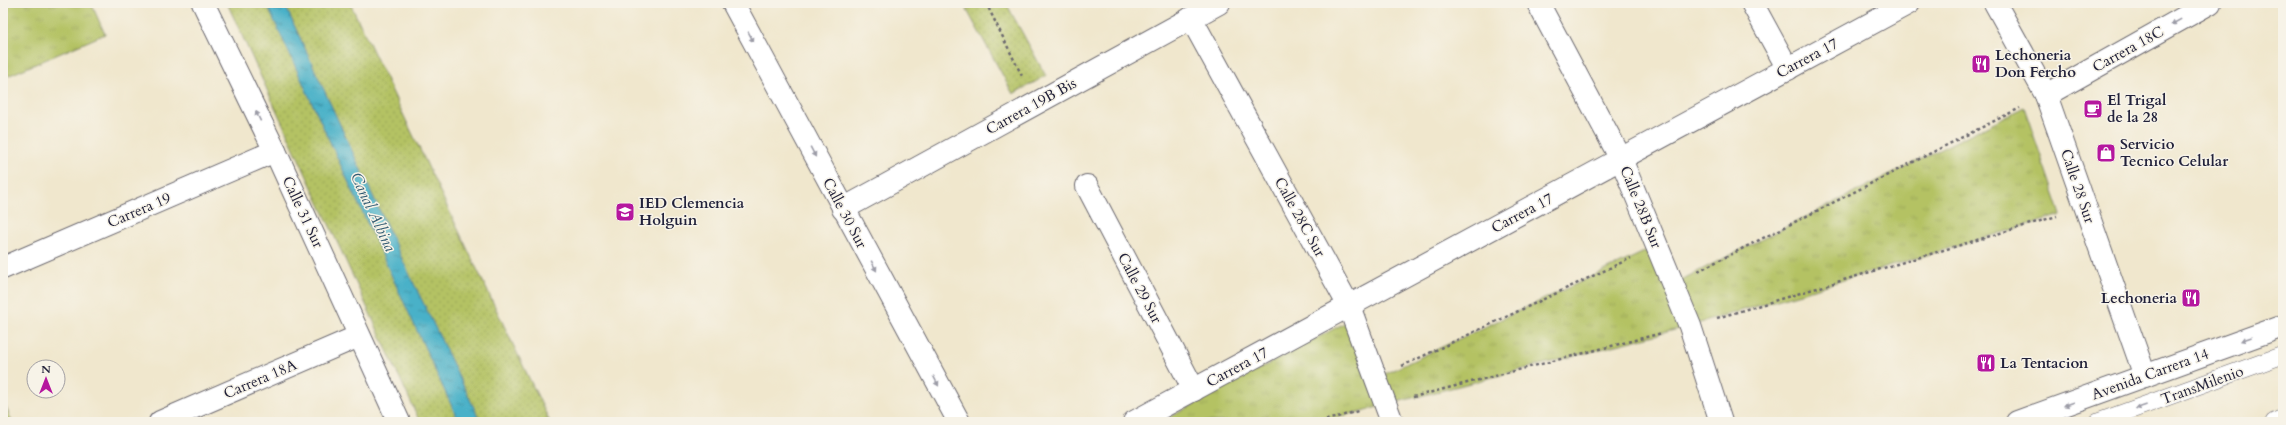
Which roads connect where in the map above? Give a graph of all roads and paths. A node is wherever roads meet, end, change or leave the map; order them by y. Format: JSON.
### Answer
{"nodes":[{"id":1,"x":203,"y":3,"type":"edge"},
{"id":2,"x":732,"y":3,"type":"edge"},
{"id":3,"x":986,"y":3,"type":"edge"},
{"id":4,"x":1218,"y":3,"type":"edge"},
{"id":5,"x":1538,"y":3,"type":"edge"},
{"id":6,"x":1752,"y":3,"type":"edge"},
{"id":7,"x":1909,"y":3,"type":"edge"},
{"id":8,"x":1995,"y":3,"type":"edge"},
{"id":9,"x":2210,"y":3,"type":"edge"},
{"id":10,"x":1191,"y":18,"type":"junction"},
{"id":11,"x":1788,"y":69,"type":"junction"},
{"id":12,"x":2046,"y":95,"type":"junction"},
{"id":13,"x":1036,"y":103,"type":"junction"},
{"id":14,"x":2024,"y":107,"type":"dead end"},
{"id":15,"x":275,"y":151,"type":"junction"},
{"id":16,"x":1621,"y":159,"type":"junction"},
{"id":17,"x":1087,"y":186,"type":"dead end"},
{"id":18,"x":843,"y":209,"type":"junction"},
{"id":19,"x":1657,"y":246,"type":"junction"},
{"id":20,"x":3,"y":268,"type":"edge"},
{"id":21,"x":1673,"y":284,"type":"junction"},
{"id":22,"x":1349,"y":306,"type":"junction"},
{"id":23,"x":2283,"y":326,"type":"edge"},
{"id":24,"x":359,"y":336,"type":"junction"},
{"id":25,"x":2283,"y":355,"type":"edge"},
{"id":26,"x":2145,"y":376,"type":"junction"},
{"id":27,"x":1376,"y":378,"type":"junction"},
{"id":28,"x":1194,"y":390,"type":"junction"},
{"id":29,"x":2283,"y":418,"type":"edge"},
{"id":30,"x":160,"y":422,"type":"edge"},
{"id":31,"x":399,"y":422,"type":"edge"},
{"id":32,"x":959,"y":422,"type":"edge"},
{"id":33,"x":1134,"y":422,"type":"edge"},
{"id":34,"x":1392,"y":422,"type":"edge"},
{"id":35,"x":1721,"y":422,"type":"edge"},
{"id":36,"x":2017,"y":422,"type":"edge"},
{"id":37,"x":2098,"y":422,"type":"edge"},
{"id":38,"x":2274,"y":422,"type":"edge"}],
"edges":[{"from":15,"to":1,"type":"street","name":"Calle 31 Sur","one_way":true},
{"from":2,"to":18,"type":"street","name":"Calle 30 Sur","one_way":true},
{"from":3,"to":13,"type":"path"},
{"from":4,"to":10,"type":"street","name":"Carrera 19B Bis"},
{"from":5,"to":16,"type":"street","name":"Calle 28B Sur"},
{"from":6,"to":11,"type":"street"},
{"from":7,"to":11,"type":"street","name":"Carrera 17"},
{"from":8,"to":12,"type":"street","name":"Calle 28 Sur"},
{"from":9,"to":12,"type":"street","name":"Carrera 18C","one_way":true},
{"from":10,"to":13,"type":"street","name":"Carrera 19B Bis"},
{"from":10,"to":22,"type":"street","name":"Calle 28C Sur"},
{"from":11,"to":16,"type":"street","name":"Carrera 17"},
{"from":12,"to":26,"type":"street","name":"Calle 28 Sur"},
{"from":13,"to":18,"type":"street","name":"Carrera 19B Bis"},
{"from":14,"to":21,"type":"path"},
{"from":15,"to":20,"type":"street","name":"Carrera 19"},
{"from":15,"to":24,"type":"street","name":"Calle 31 Sur"},
{"from":16,"to":19,"type":"street","name":"Calle 28B Sur"},
{"from":16,"to":22,"type":"street","name":"Carrera 17"},
{"from":17,"to":28,"type":"street","name":"Calle 29 Sur"},
{"from":18,"to":32,"type":"street","name":"Calle 30 Sur","one_way":true},
{"from":19,"to":21,"type":"street","name":"Calle 28B Sur"},
{"from":19,"to":27,"type":"path"},
{"from":21,"to":35,"type":"street","name":"Calle 28B Sur"},
{"from":22,"to":27,"type":"street","name":"Calle 28C Sur"},
{"from":22,"to":28,"type":"street","name":"Carrera 17"},
{"from":23,"to":26,"type":"street","name":"Avenida Carrera 14","one_way":true},
{"from":24,"to":30,"type":"street","name":"Carrera 18A"},
{"from":24,"to":31,"type":"street","name":"Calle 31 Sur"},
{"from":25,"to":37,"type":"lane","name":"TransMilenio","one_way":true},
{"from":26,"to":36,"type":"street","name":"Avenida Carrera 14","one_way":true},
{"from":27,"to":34,"type":"street","name":"Calle 28C Sur"},
{"from":28,"to":33,"type":"street","name":"Carrera 17"},
{"from":29,"to":38,"type":"lane"}]}
